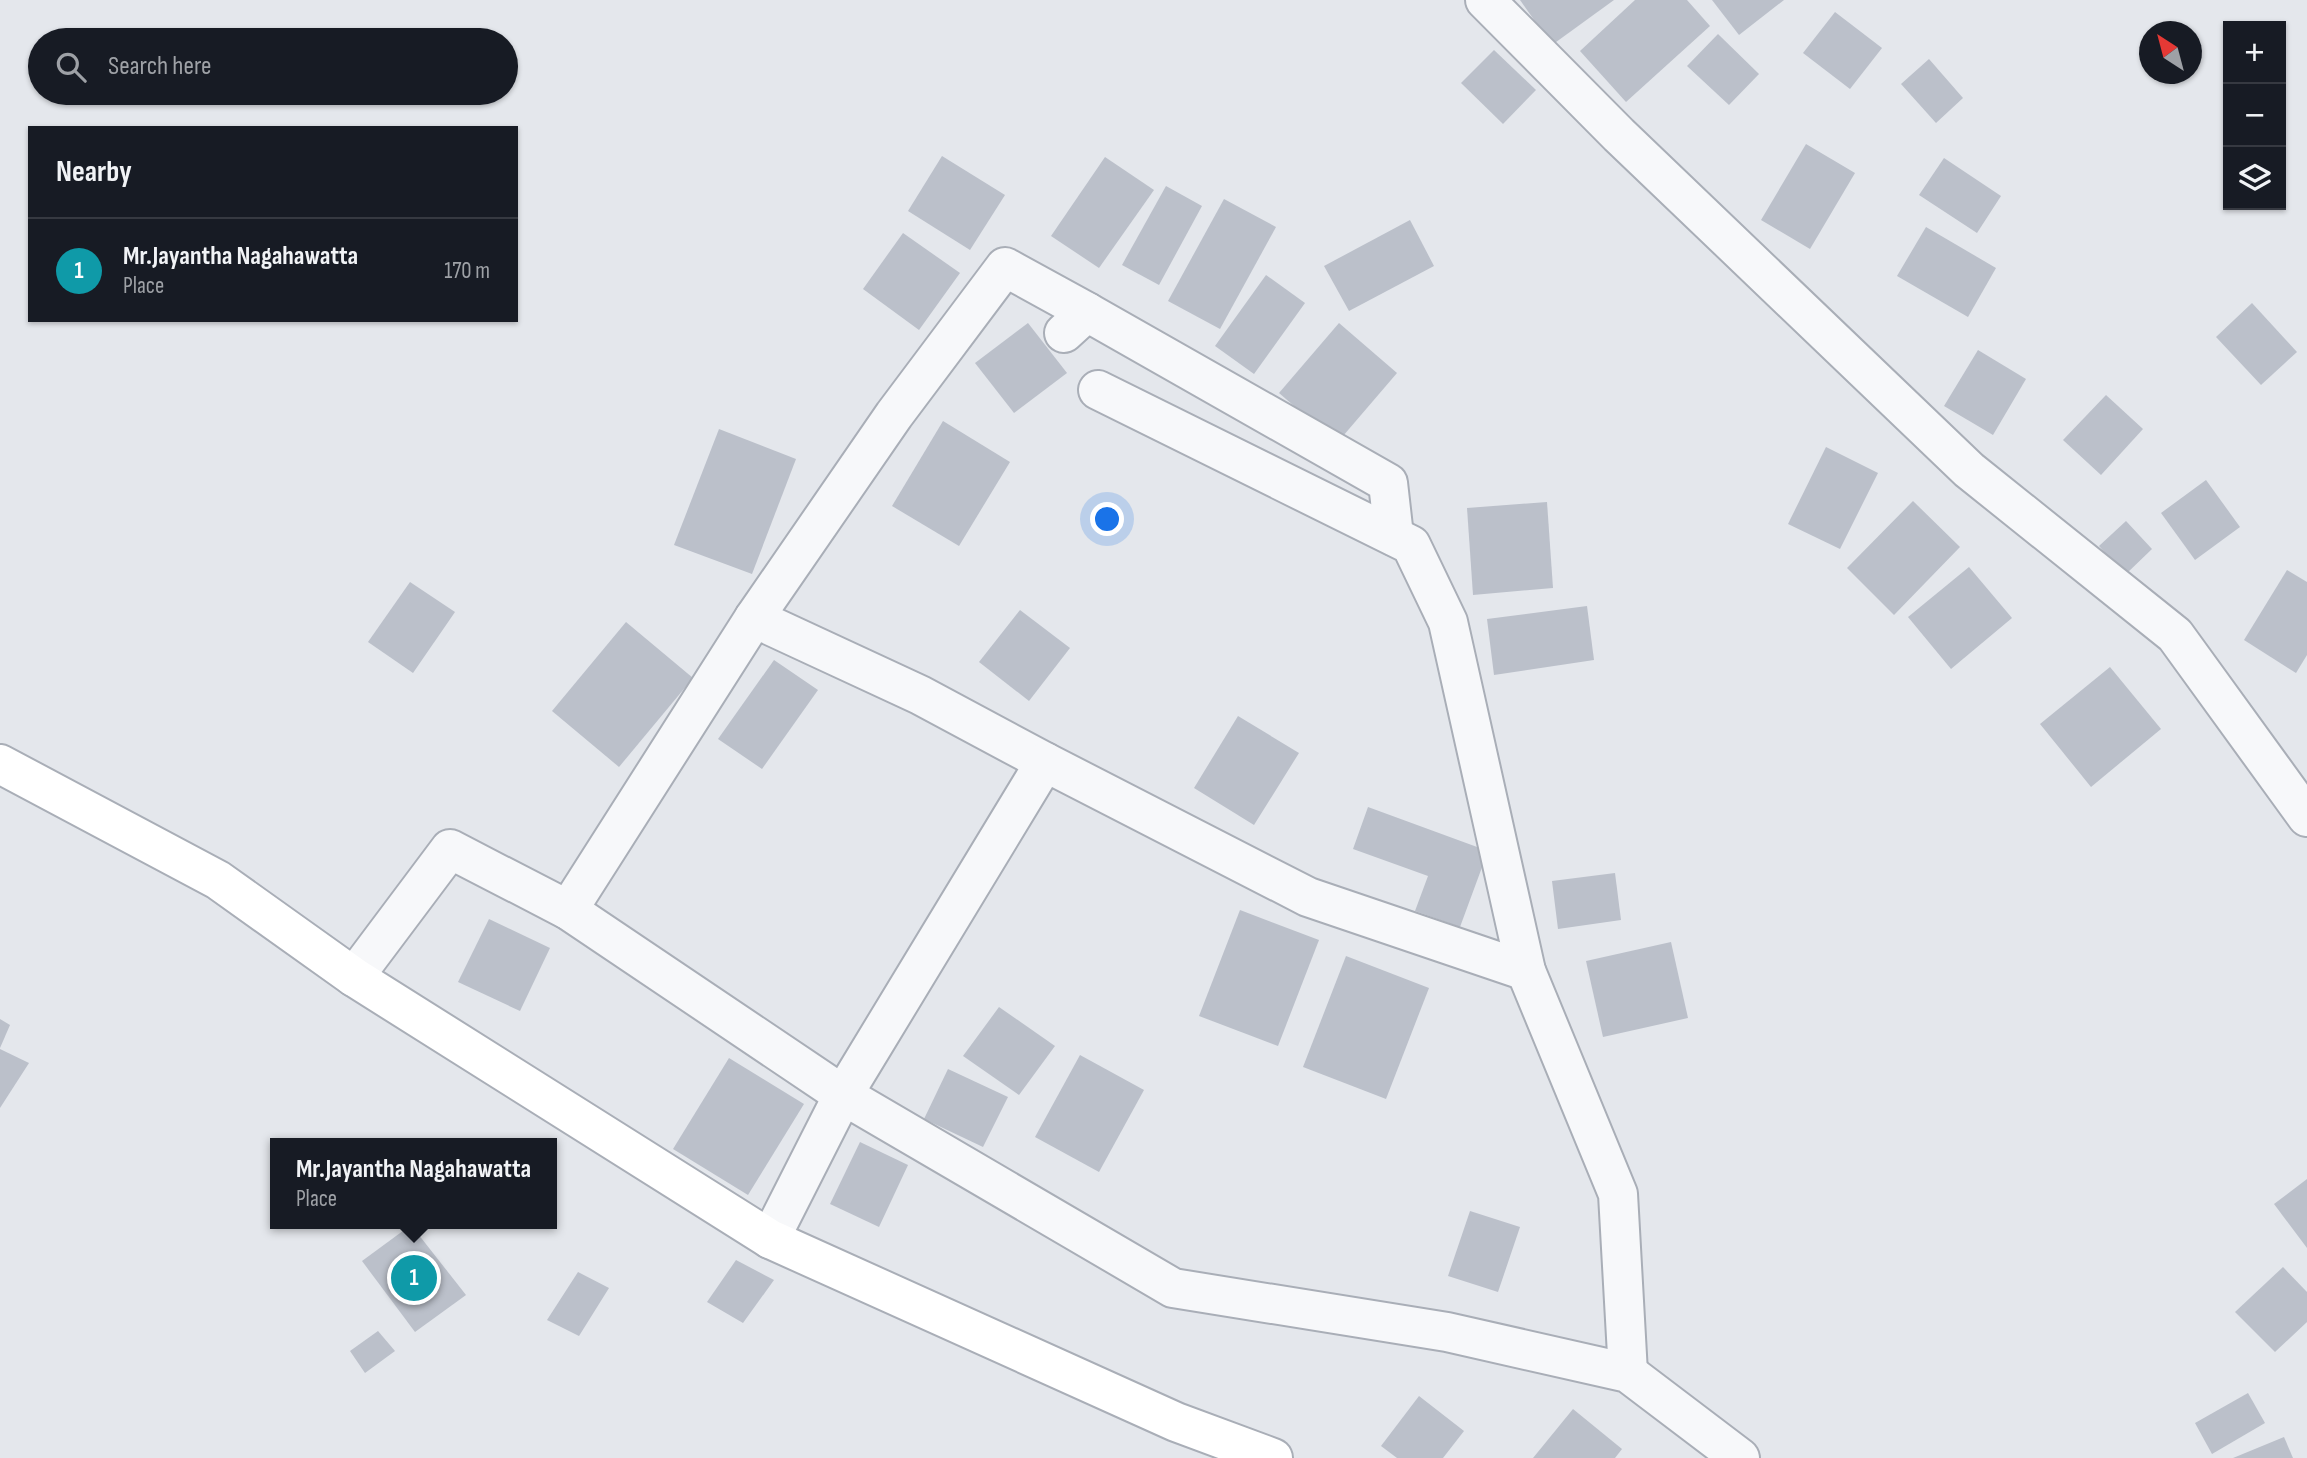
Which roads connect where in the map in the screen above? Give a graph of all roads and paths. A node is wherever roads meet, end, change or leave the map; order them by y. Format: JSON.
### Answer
{"nodes":[{"id":1,"x":1485,"y":0,"type":"edge"},
{"id":2,"x":1098,"y":390,"type":"dead end"},
{"id":3,"x":1394,"y":536,"type":"junction"},
{"id":4,"x":754,"y":618,"type":"junction"},
{"id":5,"x":1045,"y":762,"type":"junction"},
{"id":6,"x":0,"y":764,"type":"edge"},
{"id":7,"x":2307,"y":817,"type":"edge"},
{"id":8,"x":568,"y":909,"type":"junction"},
{"id":9,"x":1526,"y":971,"type":"junction"},
{"id":10,"x":354,"y":977,"type":"junction"},
{"id":11,"x":843,"y":1095,"type":"junction"},
{"id":12,"x":770,"y":1239,"type":"junction"},
{"id":13,"x":1628,"y":1373,"type":"junction"},
{"id":14,"x":1273,"y":1458,"type":"edge"},
{"id":15,"x":1740,"y":1458,"type":"edge"}],
"edges":[{"from":1,"to":7,"type":"street"},
{"from":2,"to":3,"type":"street"},
{"from":3,"to":4,"type":"street"},
{"from":3,"to":9,"type":"street"},
{"from":4,"to":5,"type":"street"},
{"from":4,"to":8,"type":"street"},
{"from":5,"to":9,"type":"street"},
{"from":5,"to":11,"type":"street"},
{"from":6,"to":10,"type":"street"},
{"from":8,"to":10,"type":"street"},
{"from":8,"to":11,"type":"street"},
{"from":9,"to":13,"type":"street"},
{"from":10,"to":12,"type":"street"},
{"from":11,"to":12,"type":"street"},
{"from":11,"to":13,"type":"street"},
{"from":12,"to":14,"type":"street"},
{"from":13,"to":15,"type":"street"}]}
